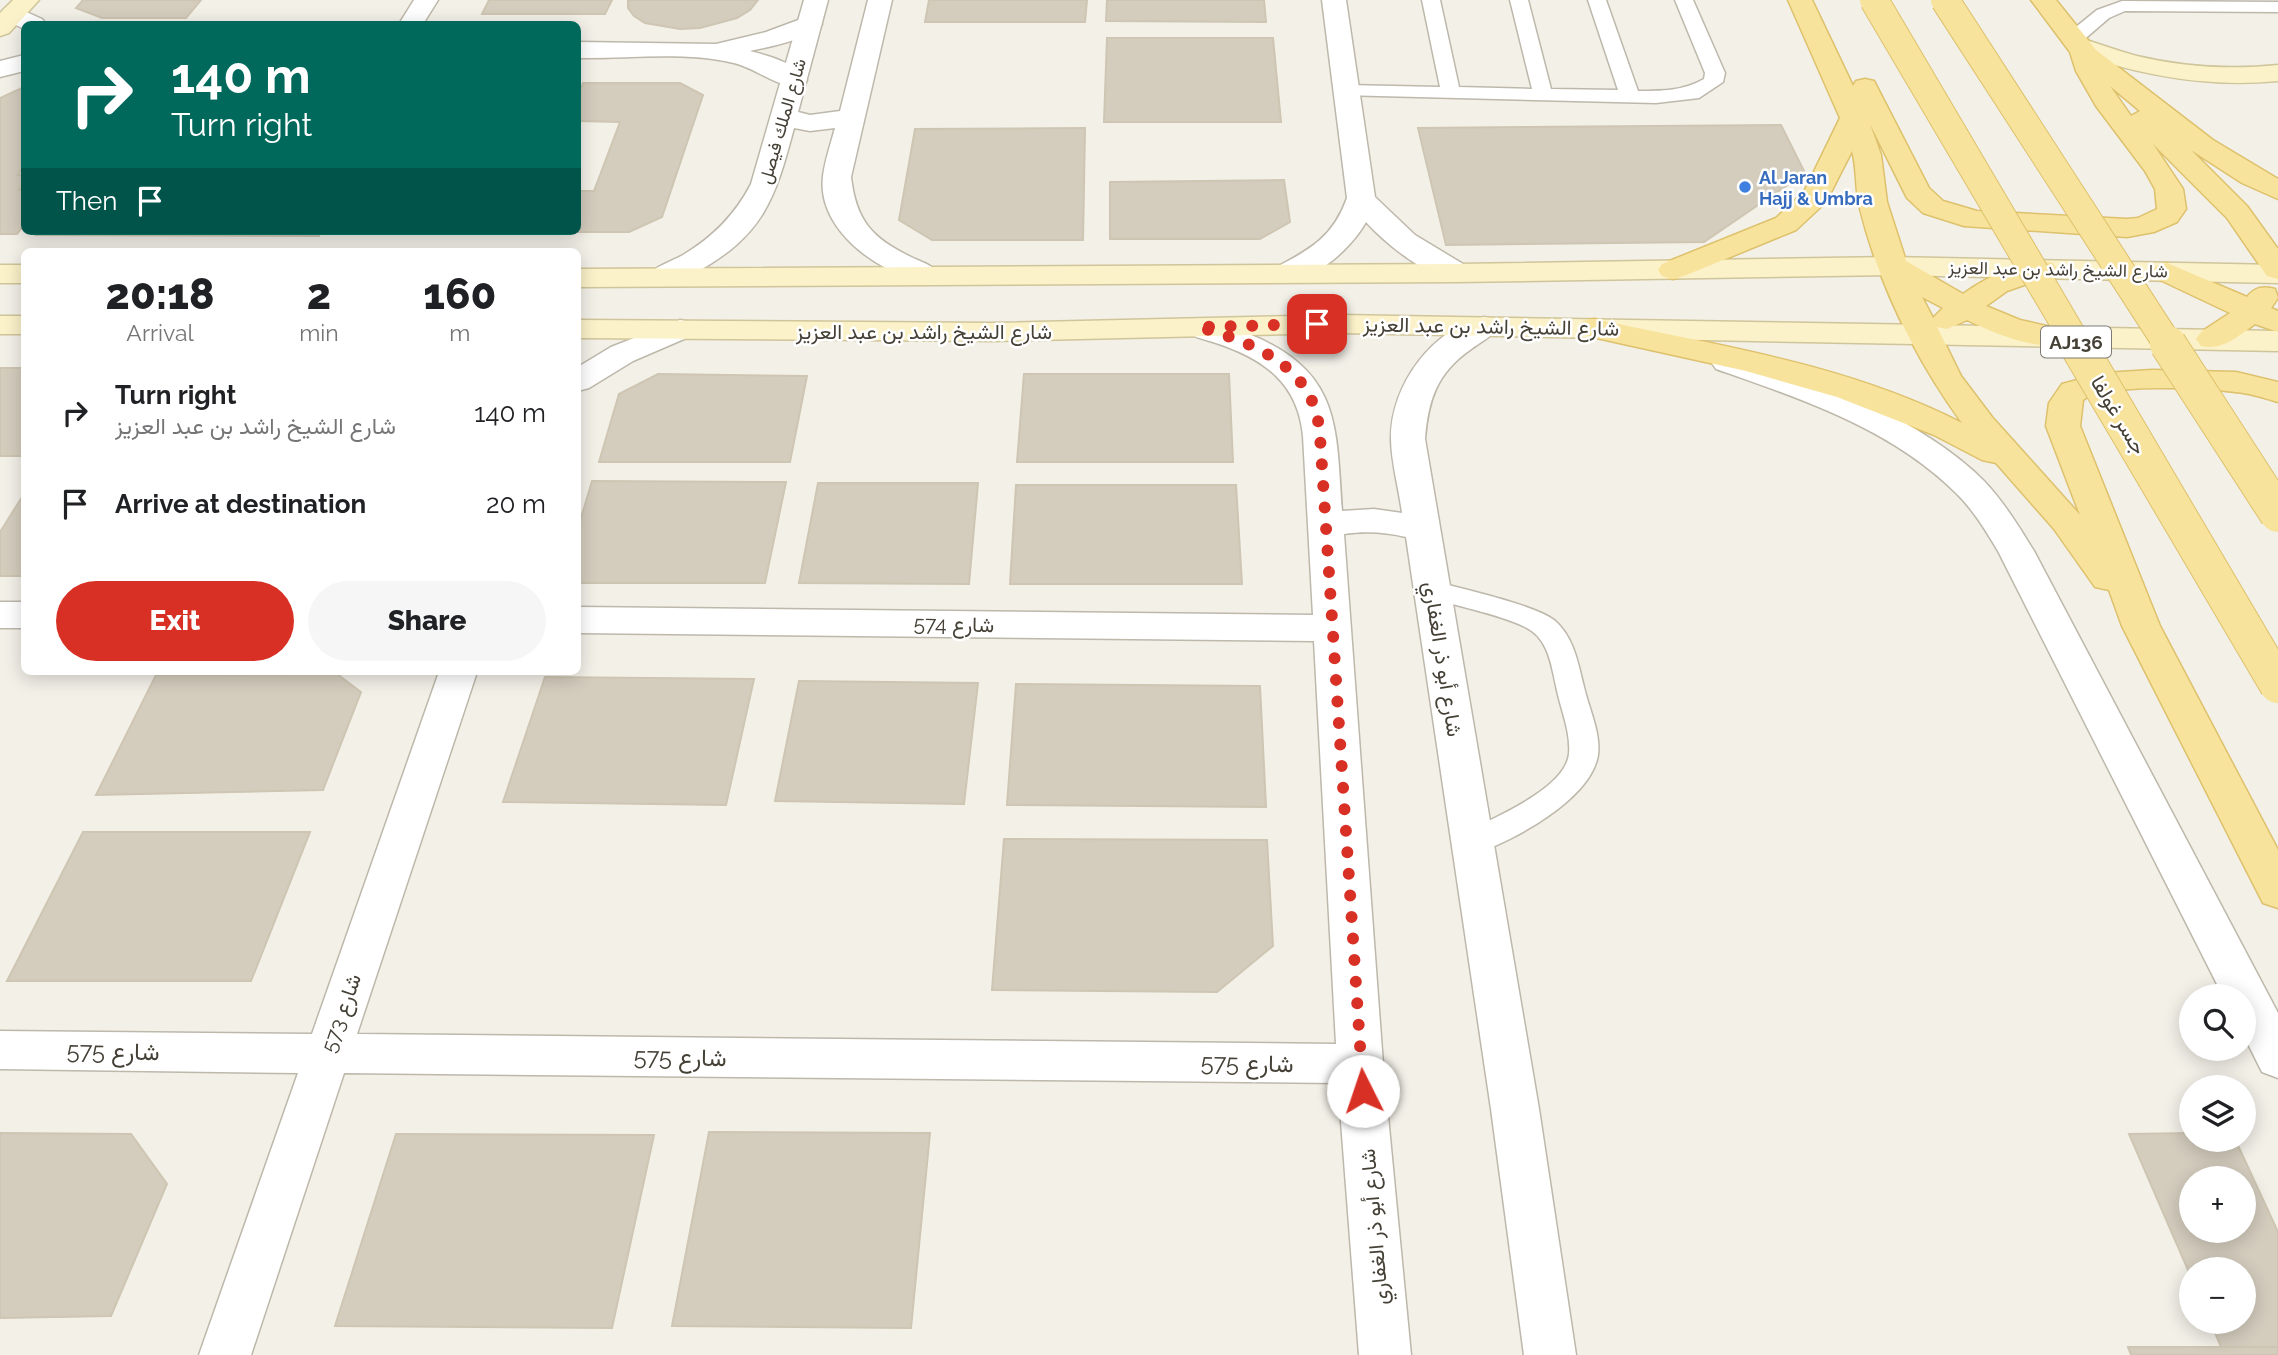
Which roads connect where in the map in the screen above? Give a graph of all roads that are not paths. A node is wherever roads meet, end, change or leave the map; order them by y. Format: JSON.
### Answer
{"nodes":[{"id":1,"x":426,"y":0,"type":"edge"},
{"id":2,"x":880,"y":0,"type":"edge"},
{"id":3,"x":1334,"y":0,"type":"edge"},
{"id":4,"x":1431,"y":0,"type":"edge"},
{"id":5,"x":1519,"y":0,"type":"edge"},
{"id":6,"x":1597,"y":0,"type":"edge"},
{"id":7,"x":1684,"y":0,"type":"edge"},
{"id":8,"x":1801,"y":0,"type":"edge"},
{"id":9,"x":1874,"y":0,"type":"edge"},
{"id":10,"x":1945,"y":0,"type":"edge"},
{"id":11,"x":2043,"y":0,"type":"edge"},
{"id":12,"x":2135,"y":2,"type":"edge"},
{"id":13,"x":2278,"y":8,"type":"edge"},
{"id":14,"x":813,"y":12,"type":"edge"},
{"id":15,"x":413,"y":21,"type":"edge"},
{"id":16,"x":2078,"y":46,"type":"junction"},
{"id":17,"x":581,"y":50,"type":"edge"},
{"id":18,"x":710,"y":51,"type":"junction"},
{"id":19,"x":21,"y":64,"type":"edge"},
{"id":20,"x":0,"y":69,"type":"edge"},
{"id":21,"x":2278,"y":73,"type":"edge"},
{"id":22,"x":794,"y":80,"type":"junction"},
{"id":23,"x":1347,"y":91,"type":"junction"},
{"id":24,"x":1451,"y":93,"type":"junction"},
{"id":25,"x":1543,"y":95,"type":"junction"},
{"id":26,"x":1630,"y":97,"type":"junction"},
{"id":27,"x":784,"y":117,"type":"junction"},
{"id":28,"x":852,"y":117,"type":"junction"},
{"id":29,"x":1854,"y":118,"type":"junction"},
{"id":30,"x":2278,"y":190,"type":"edge"},
{"id":31,"x":1361,"y":198,"type":"junction"},
{"id":32,"x":1892,"y":267,"type":"junction"},
{"id":33,"x":2042,"y":268,"type":"junction"},
{"id":34,"x":1673,"y":270,"type":"junction"},
{"id":35,"x":2167,"y":272,"type":"junction"},
{"id":36,"x":1457,"y":273,"type":"junction"},
{"id":37,"x":0,"y":274,"type":"edge"},
{"id":38,"x":21,"y":274,"type":"edge"},
{"id":39,"x":924,"y":274,"type":"junction"},
{"id":40,"x":1286,"y":274,"type":"junction"},
{"id":41,"x":2278,"y":274,"type":"edge"},
{"id":42,"x":581,"y":278,"type":"edge"},
{"id":43,"x":661,"y":278,"type":"junction"},
{"id":44,"x":1964,"y":308,"type":"junction"},
{"id":45,"x":2265,"y":318,"type":"edge"},
{"id":46,"x":0,"y":325,"type":"edge"},
{"id":47,"x":21,"y":325,"type":"edge"},
{"id":48,"x":1484,"y":326,"type":"junction"},
{"id":49,"x":1198,"y":327,"type":"junction"},
{"id":50,"x":581,"y":328,"type":"edge"},
{"id":51,"x":1594,"y":328,"type":"junction"},
{"id":52,"x":680,"y":329,"type":"junction"},
{"id":53,"x":1925,"y":336,"type":"junction"},
{"id":54,"x":2054,"y":337,"type":"junction"},
{"id":55,"x":2213,"y":339,"type":"junction"},
{"id":56,"x":2278,"y":341,"type":"edge"},
{"id":57,"x":1699,"y":352,"type":"junction"},
{"id":58,"x":581,"y":379,"type":"edge"},
{"id":59,"x":2278,"y":392,"type":"edge"},
{"id":60,"x":2023,"y":472,"type":"junction"},
{"id":61,"x":2278,"y":514,"type":"edge"},
{"id":62,"x":1326,"y":526,"type":"junction"},
{"id":63,"x":1423,"y":530,"type":"junction"},
{"id":64,"x":1432,"y":590,"type":"junction"},
{"id":65,"x":0,"y":615,"type":"edge"},
{"id":66,"x":21,"y":615,"type":"edge"},
{"id":67,"x":581,"y":620,"type":"edge"},
{"id":68,"x":2141,"y":626,"type":"junction"},
{"id":69,"x":1331,"y":628,"type":"junction"},
{"id":70,"x":457,"y":675,"type":"edge"},
{"id":71,"x":2278,"y":685,"type":"edge"},
{"id":72,"x":1472,"y":842,"type":"junction"},
{"id":73,"x":2278,"y":891,"type":"edge"},
{"id":74,"x":0,"y":1050,"type":"edge"},
{"id":75,"x":327,"y":1054,"type":"junction"},
{"id":76,"x":2278,"y":1058,"type":"edge"},
{"id":77,"x":1360,"y":1064,"type":"junction"},
{"id":78,"x":225,"y":1355,"type":"edge"},
{"id":79,"x":1385,"y":1355,"type":"edge"},
{"id":80,"x":1550,"y":1355,"type":"edge"}],
"edges":[{"from":1,"to":15,"type":"street"},
{"from":2,"to":28,"type":"street"},
{"from":3,"to":23,"type":"street"},
{"from":4,"to":24,"type":"lane"},
{"from":5,"to":25,"type":"lane"},
{"from":6,"to":26,"type":"lane"},
{"from":7,"to":26,"type":"lane"},
{"from":8,"to":16,"type":"main road"},
{"from":8,"to":29,"type":"main road"},
{"from":9,"to":71,"type":"main road","name":"جسر غولفا","number":"AJ136","bridge":true},
{"from":10,"to":61,"type":"main road","bridge":true},
{"from":11,"to":16,"type":"main road"},
{"from":12,"to":13,"type":"lane"},
{"from":12,"to":16,"type":"lane"},
{"from":14,"to":18,"type":"street"},
{"from":14,"to":22,"type":"street","name":"شارع الملك فيصل"},
{"from":16,"to":21,"type":"main road"},
{"from":16,"to":30,"type":"main road"},
{"from":16,"to":41,"type":"main road"},
{"from":17,"to":18,"type":"street"},
{"from":18,"to":22,"type":"street"},
{"from":19,"to":20,"type":"street"},
{"from":22,"to":27,"type":"street","name":"شارع الملك فيصل"},
{"from":23,"to":24,"type":"lane"},
{"from":23,"to":31,"type":"street"},
{"from":24,"to":25,"type":"lane"},
{"from":25,"to":26,"type":"lane"},
{"from":27,"to":28,"type":"street"},
{"from":27,"to":43,"type":"street","name":"شارع الملك فيصل"},
{"from":28,"to":39,"type":"street"},
{"from":29,"to":32,"type":"main road"},
{"from":29,"to":34,"type":"main road"},
{"from":31,"to":36,"type":"street"},
{"from":31,"to":40,"type":"street"},
{"from":32,"to":33,"type":"main road","name":"شارع الشيخ راشد بن عبد العزيز"},
{"from":32,"to":34,"type":"main road","name":"شارع الشيخ راشد بن عبد العزيز"},
{"from":32,"to":44,"type":"main road"},
{"from":32,"to":53,"type":"main road"},
{"from":33,"to":35,"type":"main road","name":"شارع الشيخ راشد بن عبد العزيز"},
{"from":33,"to":44,"type":"main road"},
{"from":34,"to":36,"type":"main road","name":"شارع الشيخ راشد بن عبد العزيز"},
{"from":35,"to":41,"type":"main road","name":"شارع الشيخ راشد بن عبد العزيز"},
{"from":35,"to":45,"type":"main road"},
{"from":36,"to":40,"type":"main road","name":"شارع الشيخ راشد بن عبد العزيز"},
{"from":37,"to":38,"type":"main road"},
{"from":39,"to":40,"type":"main road","name":"شارع الشيخ راشد بن عبد العزيز"},
{"from":39,"to":43,"type":"main road","name":"شارع الشيخ راشد بن عبد العزيز"},
{"from":41,"to":45,"type":"main road"},
{"from":42,"to":43,"type":"main road","name":"شارع الشيخ راشد بن عبد العزيز"},
{"from":44,"to":53,"type":"main road"},
{"from":44,"to":54,"type":"main road"},
{"from":45,"to":55,"type":"main road"},
{"from":46,"to":47,"type":"main road"},
{"from":48,"to":49,"type":"main road","name":"شارع الشيخ راشد بن عبد العزيز"},
{"from":48,"to":51,"type":"main road","name":"شارع الشيخ راشد بن عبد العزيز"},
{"from":48,"to":63,"type":"street","name":"شارع أبو ذر الغفاري"},
{"from":49,"to":52,"type":"main road","name":"شارع الشيخ راشد بن عبد العزيز"},
{"from":49,"to":62,"type":"street","name":"شارع أبو ذر الغفاري"},
{"from":50,"to":52,"type":"main road","name":"شارع الشيخ راشد بن عبد العزيز"},
{"from":51,"to":53,"type":"main road","name":"شارع الشيخ راشد بن عبد العزيز"},
{"from":51,"to":57,"type":"main road"},
{"from":52,"to":58,"type":"street"},
{"from":53,"to":54,"type":"main road","name":"شارع الشيخ راشد بن عبد العزيز"},
{"from":53,"to":60,"type":"main road"},
{"from":54,"to":55,"type":"main road","name":"شارع الشيخ راشد بن عبد العزيز"},
{"from":55,"to":56,"type":"main road","name":"شارع الشيخ راشد بن عبد العزيز"},
{"from":57,"to":60,"type":"main road"},
{"from":57,"to":76,"type":"street"},
{"from":59,"to":68,"type":"main road"},
{"from":60,"to":68,"type":"main road"},
{"from":62,"to":63,"type":"street"},
{"from":62,"to":69,"type":"street","name":"شارع أبو ذر الغفاري"},
{"from":63,"to":64,"type":"street","name":"شارع أبو ذر الغفاري"},
{"from":64,"to":72,"type":"street","name":"شارع أبو ذر الغفاري"},
{"from":64,"to":72,"type":"lane"},
{"from":65,"to":66,"type":"street"},
{"from":67,"to":69,"type":"street","name":"شارع 574"},
{"from":68,"to":73,"type":"main road"},
{"from":69,"to":77,"type":"street","name":"شارع أبو ذر الغفاري"},
{"from":70,"to":75,"type":"street","name":"شارع 573"},
{"from":72,"to":80,"type":"street","name":"شارع أبو ذر الغفاري"},
{"from":74,"to":75,"type":"street","name":"شارع 575"},
{"from":75,"to":77,"type":"street","name":"شارع 575"},
{"from":75,"to":78,"type":"street","name":"شارع 573"},
{"from":77,"to":79,"type":"street","name":"شارع أبو ذر الغفاري"}]}
